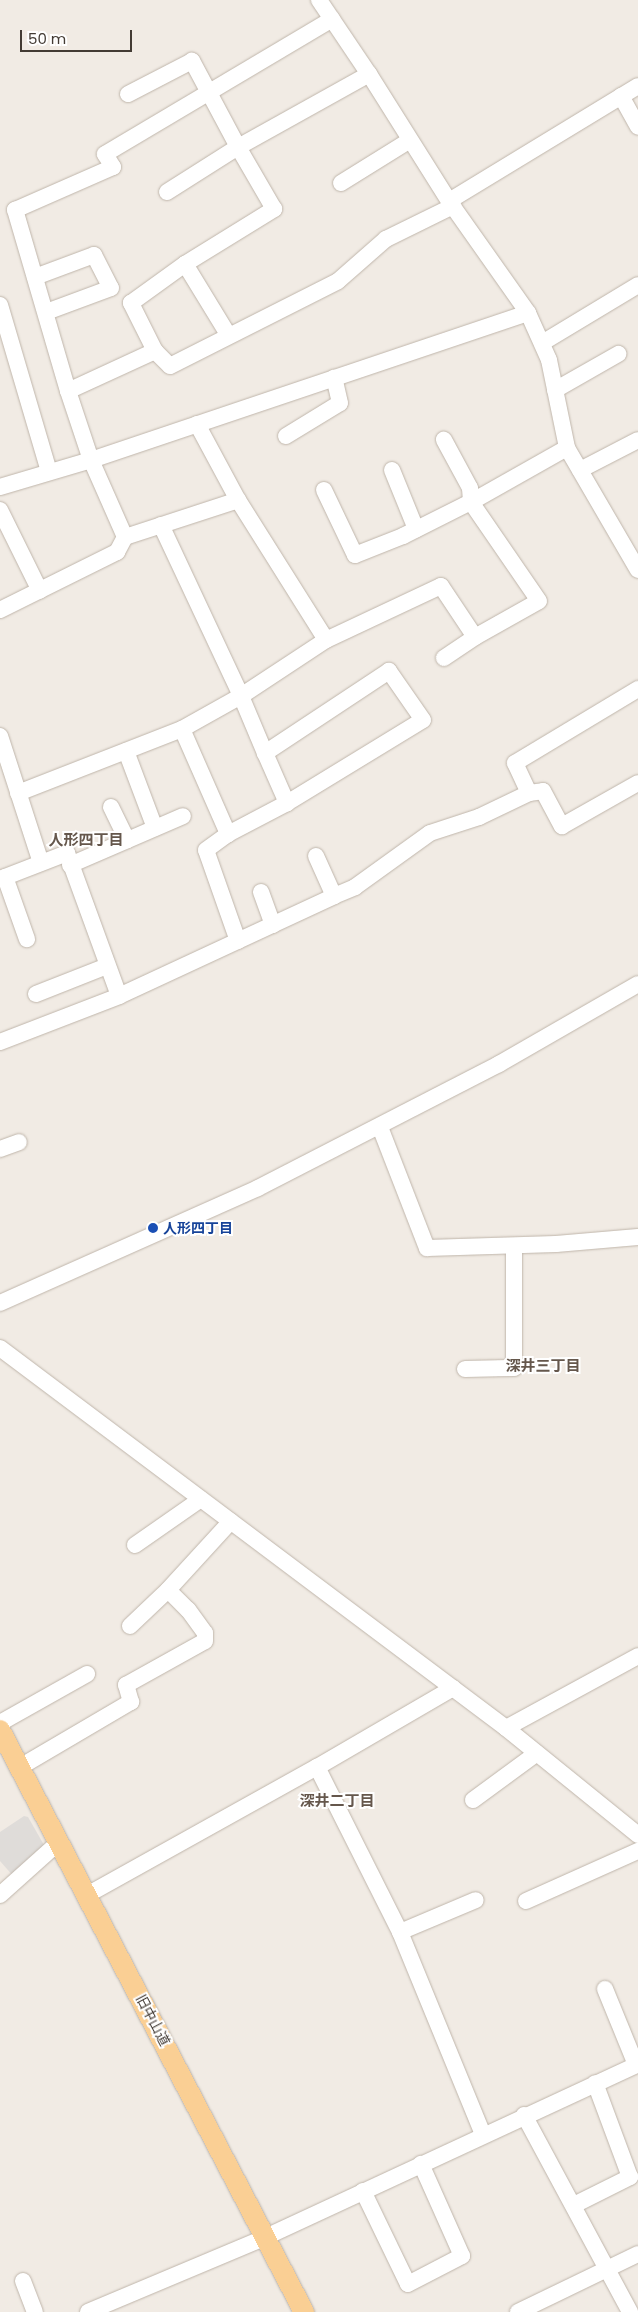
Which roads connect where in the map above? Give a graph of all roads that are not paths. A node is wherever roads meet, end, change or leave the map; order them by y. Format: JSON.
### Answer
{"nodes":[{"id":1,"x":319,"y":0,"type":"edge"},
{"id":2,"x":332,"y":19,"type":"junction"},
{"id":3,"x":369,"y":74,"type":"junction"},
{"id":4,"x":638,"y":86,"type":"edge"},
{"id":5,"x":128,"y":94,"type":"dead end"},
{"id":6,"x":209,"y":94,"type":"junction"},
{"id":7,"x":621,"y":96,"type":"junction"},
{"id":8,"x":638,"y":127,"type":"edge"},
{"id":9,"x":410,"y":140,"type":"junction"},
{"id":10,"x":238,"y":147,"type":"junction"},
{"id":11,"x":341,"y":183,"type":"dead end"},
{"id":12,"x":167,"y":192,"type":"dead end"},
{"id":13,"x":451,"y":204,"type":"junction"},
{"id":14,"x":185,"y":264,"type":"junction"},
{"id":15,"x":35,"y":277,"type":"junction"},
{"id":16,"x":638,"y":285,"type":"edge"},
{"id":17,"x":0,"y":305,"type":"edge"},
{"id":18,"x":46,"y":312,"type":"junction"},
{"id":19,"x":528,"y":312,"type":"junction"},
{"id":20,"x":229,"y":336,"type":"junction"},
{"id":21,"x":542,"y":343,"type":"junction"},
{"id":22,"x":155,"y":350,"type":"junction"},
{"id":23,"x":618,"y":354,"type":"dead end"},
{"id":24,"x":334,"y":378,"type":"junction"},
{"id":25,"x":555,"y":390,"type":"junction"},
{"id":26,"x":68,"y":391,"type":"junction"},
{"id":27,"x":197,"y":424,"type":"junction"},
{"id":28,"x":286,"y":436,"type":"dead end"},
{"id":29,"x":444,"y":440,"type":"dead end"},
{"id":30,"x":638,"y":440,"type":"edge"},
{"id":31,"x":567,"y":448,"type":"junction"},
{"id":32,"x":91,"y":460,"type":"junction"},
{"id":33,"x":392,"y":470,"type":"dead end"},
{"id":34,"x":580,"y":470,"type":"junction"},
{"id":35,"x":49,"y":472,"type":"junction"},
{"id":36,"x":0,"y":487,"type":"edge"},
{"id":37,"x":324,"y":490,"type":"dead end"},
{"id":38,"x":238,"y":500,"type":"junction"},
{"id":39,"x":470,"y":502,"type":"junction"},
{"id":40,"x":0,"y":510,"type":"edge"},
{"id":41,"x":161,"y":525,"type":"junction"},
{"id":42,"x":416,"y":529,"type":"junction"},
{"id":43,"x":125,"y":537,"type":"junction"},
{"id":44,"x":638,"y":570,"type":"edge"},
{"id":45,"x":40,"y":591,"type":"junction"},
{"id":46,"x":0,"y":610,"type":"edge"},
{"id":47,"x":475,"y":637,"type":"junction"},
{"id":48,"x":326,"y":640,"type":"junction"},
{"id":49,"x":444,"y":658,"type":"dead end"},
{"id":50,"x":638,"y":689,"type":"edge"},
{"id":51,"x":241,"y":696,"type":"junction"},
{"id":52,"x":182,"y":729,"type":"junction"},
{"id":53,"x":0,"y":736,"type":"edge"},
{"id":54,"x":126,"y":751,"type":"junction"},
{"id":55,"x":265,"y":753,"type":"junction"},
{"id":56,"x":638,"y":783,"type":"edge"},
{"id":57,"x":18,"y":793,"type":"junction"},
{"id":58,"x":530,"y":793,"type":"junction"},
{"id":59,"x":287,"y":802,"type":"junction"},
{"id":60,"x":112,"y":807,"type":"dead end"},
{"id":61,"x":183,"y":816,"type":"dead end"},
{"id":62,"x":155,"y":828,"type":"junction"},
{"id":63,"x":228,"y":834,"type":"junction"},
{"id":64,"x":127,"y":840,"type":"junction"},
{"id":65,"x":316,"y":856,"type":"dead end"},
{"id":66,"x":41,"y":863,"type":"junction"},
{"id":67,"x":70,"y":865,"type":"junction"},
{"id":68,"x":2,"y":878,"type":"edge"},
{"id":69,"x":261,"y":892,"type":"dead end"},
{"id":70,"x":334,"y":896,"type":"junction"},
{"id":71,"x":273,"y":925,"type":"junction"},
{"id":72,"x":27,"y":940,"type":"dead end"},
{"id":73,"x":238,"y":941,"type":"junction"},
{"id":74,"x":107,"y":966,"type":"junction"},
{"id":75,"x":638,"y":984,"type":"edge"},
{"id":76,"x":36,"y":994,"type":"dead end"},
{"id":77,"x":119,"y":996,"type":"junction"},
{"id":78,"x":0,"y":1042,"type":"edge"},
{"id":79,"x":380,"y":1127,"type":"junction"},
{"id":80,"x":19,"y":1142,"type":"dead end"},
{"id":81,"x":0,"y":1149,"type":"edge"},
{"id":82,"x":638,"y":1237,"type":"edge"},
{"id":83,"x":514,"y":1246,"type":"junction"},
{"id":84,"x":0,"y":1304,"type":"edge"},
{"id":85,"x":0,"y":1348,"type":"edge"},
{"id":86,"x":465,"y":1369,"type":"dead end"},
{"id":87,"x":201,"y":1499,"type":"junction"},
{"id":88,"x":231,"y":1522,"type":"junction"},
{"id":89,"x":135,"y":1545,"type":"dead end"},
{"id":90,"x":168,"y":1590,"type":"junction"},
{"id":91,"x":130,"y":1626,"type":"dead end"},
{"id":92,"x":638,"y":1656,"type":"edge"},
{"id":93,"x":87,"y":1674,"type":"dead end"},
{"id":94,"x":453,"y":1688,"type":"junction"},
{"id":95,"x":0,"y":1723,"type":"edge"},
{"id":96,"x":506,"y":1728,"type":"junction"},
{"id":97,"x":0,"y":1730,"type":"edge"},
{"id":98,"x":537,"y":1753,"type":"junction"},
{"id":99,"x":20,"y":1767,"type":"junction"},
{"id":100,"x":317,"y":1767,"type":"junction"},
{"id":101,"x":473,"y":1800,"type":"dead end"},
{"id":102,"x":638,"y":1835,"type":"edge"},
{"id":103,"x":59,"y":1842,"type":"junction"},
{"id":104,"x":638,"y":1851,"type":"edge"},
{"id":105,"x":87,"y":1895,"type":"junction"},
{"id":106,"x":0,"y":1896,"type":"edge"},
{"id":107,"x":476,"y":1900,"type":"dead end"},
{"id":108,"x":526,"y":1901,"type":"dead end"},
{"id":109,"x":400,"y":1932,"type":"junction"},
{"id":110,"x":605,"y":1989,"type":"dead end"},
{"id":111,"x":637,"y":2064,"type":"edge"},
{"id":112,"x":595,"y":2083,"type":"junction"},
{"id":113,"x":524,"y":2115,"type":"junction"},
{"id":114,"x":483,"y":2134,"type":"junction"},
{"id":115,"x":421,"y":2164,"type":"junction"},
{"id":116,"x":363,"y":2191,"type":"junction"},
{"id":117,"x":574,"y":2205,"type":"junction"},
{"id":118,"x":266,"y":2237,"type":"junction"},
{"id":119,"x":638,"y":2254,"type":"edge"},
{"id":120,"x":605,"y":2270,"type":"junction"},
{"id":121,"x":22,"y":2281,"type":"dead end"},
{"id":122,"x":35,"y":2312,"type":"edge"},
{"id":123,"x":88,"y":2312,"type":"edge"},
{"id":124,"x":304,"y":2312,"type":"edge"},
{"id":125,"x":518,"y":2312,"type":"edge"},
{"id":126,"x":630,"y":2312,"type":"edge"}],
"edges":[{"from":1,"to":2,"type":"street"},
{"from":2,"to":3,"type":"street"},
{"from":2,"to":6,"type":"street"},
{"from":3,"to":9,"type":"street"},
{"from":3,"to":10,"type":"street"},
{"from":4,"to":7,"type":"street"},
{"from":5,"to":6,"type":"street"},
{"from":6,"to":10,"type":"street"},
{"from":6,"to":15,"type":"street"},
{"from":7,"to":8,"type":"street"},
{"from":7,"to":13,"type":"street"},
{"from":9,"to":11,"type":"street"},
{"from":9,"to":13,"type":"street"},
{"from":10,"to":12,"type":"street"},
{"from":10,"to":14,"type":"street"},
{"from":13,"to":19,"type":"street"},
{"from":13,"to":20,"type":"street"},
{"from":14,"to":20,"type":"street"},
{"from":14,"to":22,"type":"street"},
{"from":15,"to":18,"type":"street"},
{"from":15,"to":18,"type":"street"},
{"from":16,"to":21,"type":"street"},
{"from":17,"to":35,"type":"street"},
{"from":18,"to":26,"type":"street"},
{"from":19,"to":21,"type":"street"},
{"from":19,"to":24,"type":"street"},
{"from":20,"to":22,"type":"street"},
{"from":21,"to":25,"type":"street"},
{"from":22,"to":26,"type":"street"},
{"from":23,"to":25,"type":"street"},
{"from":24,"to":27,"type":"street"},
{"from":24,"to":28,"type":"street"},
{"from":25,"to":31,"type":"street"},
{"from":26,"to":32,"type":"street"},
{"from":27,"to":32,"type":"street"},
{"from":27,"to":38,"type":"street"},
{"from":29,"to":39,"type":"street"},
{"from":30,"to":34,"type":"street"},
{"from":31,"to":34,"type":"street"},
{"from":31,"to":39,"type":"street"},
{"from":32,"to":35,"type":"street"},
{"from":32,"to":43,"type":"street"},
{"from":33,"to":42,"type":"street"},
{"from":34,"to":44,"type":"street"},
{"from":35,"to":36,"type":"street"},
{"from":37,"to":42,"type":"street"},
{"from":38,"to":41,"type":"street"},
{"from":38,"to":48,"type":"street"},
{"from":39,"to":42,"type":"street"},
{"from":39,"to":47,"type":"street"},
{"from":40,"to":45,"type":"street"},
{"from":41,"to":43,"type":"street"},
{"from":41,"to":51,"type":"street"},
{"from":43,"to":45,"type":"street"},
{"from":45,"to":46,"type":"street"},
{"from":47,"to":48,"type":"street"},
{"from":47,"to":49,"type":"street"},
{"from":48,"to":51,"type":"street"},
{"from":50,"to":58,"type":"street"},
{"from":51,"to":52,"type":"street"},
{"from":51,"to":55,"type":"street"},
{"from":52,"to":54,"type":"street"},
{"from":52,"to":63,"type":"street"},
{"from":53,"to":57,"type":"street"},
{"from":54,"to":57,"type":"street"},
{"from":54,"to":62,"type":"street"},
{"from":55,"to":59,"type":"street"},
{"from":55,"to":59,"type":"street"},
{"from":56,"to":58,"type":"street"},
{"from":57,"to":66,"type":"street"},
{"from":58,"to":70,"type":"street"},
{"from":59,"to":63,"type":"street"},
{"from":60,"to":64,"type":"street"},
{"from":61,"to":62,"type":"street"},
{"from":62,"to":64,"type":"street"},
{"from":63,"to":73,"type":"street"},
{"from":64,"to":67,"type":"street"},
{"from":65,"to":70,"type":"street"},
{"from":66,"to":67,"type":"street"},
{"from":66,"to":68,"type":"street"},
{"from":67,"to":74,"type":"street"},
{"from":68,"to":72,"type":"street"},
{"from":69,"to":71,"type":"street"},
{"from":70,"to":71,"type":"street"},
{"from":71,"to":73,"type":"street"},
{"from":73,"to":77,"type":"street"},
{"from":74,"to":76,"type":"street"},
{"from":74,"to":77,"type":"street"},
{"from":75,"to":79,"type":"street"},
{"from":77,"to":78,"type":"street"},
{"from":79,"to":83,"type":"street"},
{"from":79,"to":84,"type":"street"},
{"from":80,"to":81,"type":"street"},
{"from":82,"to":83,"type":"street"},
{"from":83,"to":86,"type":"street"},
{"from":85,"to":87,"type":"street"},
{"from":87,"to":88,"type":"street"},
{"from":87,"to":89,"type":"street"},
{"from":88,"to":90,"type":"street"},
{"from":88,"to":94,"type":"street"},
{"from":90,"to":91,"type":"street"},
{"from":90,"to":99,"type":"street"},
{"from":92,"to":96,"type":"street"},
{"from":93,"to":95,"type":"street"},
{"from":94,"to":96,"type":"street"},
{"from":94,"to":100,"type":"street"},
{"from":96,"to":98,"type":"street"},
{"from":97,"to":99,"type":"main road","name":"旧中山道"},
{"from":98,"to":101,"type":"street"},
{"from":98,"to":102,"type":"street"},
{"from":99,"to":103,"type":"main road","name":"旧中山道"},
{"from":100,"to":105,"type":"street"},
{"from":100,"to":109,"type":"street"},
{"from":103,"to":105,"type":"main road","name":"旧中山道"},
{"from":103,"to":106,"type":"street"},
{"from":104,"to":108,"type":"street"},
{"from":105,"to":118,"type":"main road","name":"旧中山道"},
{"from":107,"to":109,"type":"street"},
{"from":109,"to":114,"type":"street"},
{"from":110,"to":111,"type":"street"},
{"from":111,"to":112,"type":"street"},
{"from":112,"to":113,"type":"street"},
{"from":112,"to":117,"type":"street"},
{"from":113,"to":114,"type":"street"},
{"from":113,"to":117,"type":"street"},
{"from":114,"to":115,"type":"street"},
{"from":115,"to":116,"type":"street"},
{"from":115,"to":116,"type":"street"},
{"from":116,"to":118,"type":"street"},
{"from":117,"to":120,"type":"street"},
{"from":118,"to":123,"type":"street"},
{"from":118,"to":124,"type":"main road","name":"旧中山道"},
{"from":119,"to":120,"type":"street"},
{"from":120,"to":125,"type":"street"},
{"from":120,"to":126,"type":"street"},
{"from":121,"to":122,"type":"street"}]}
